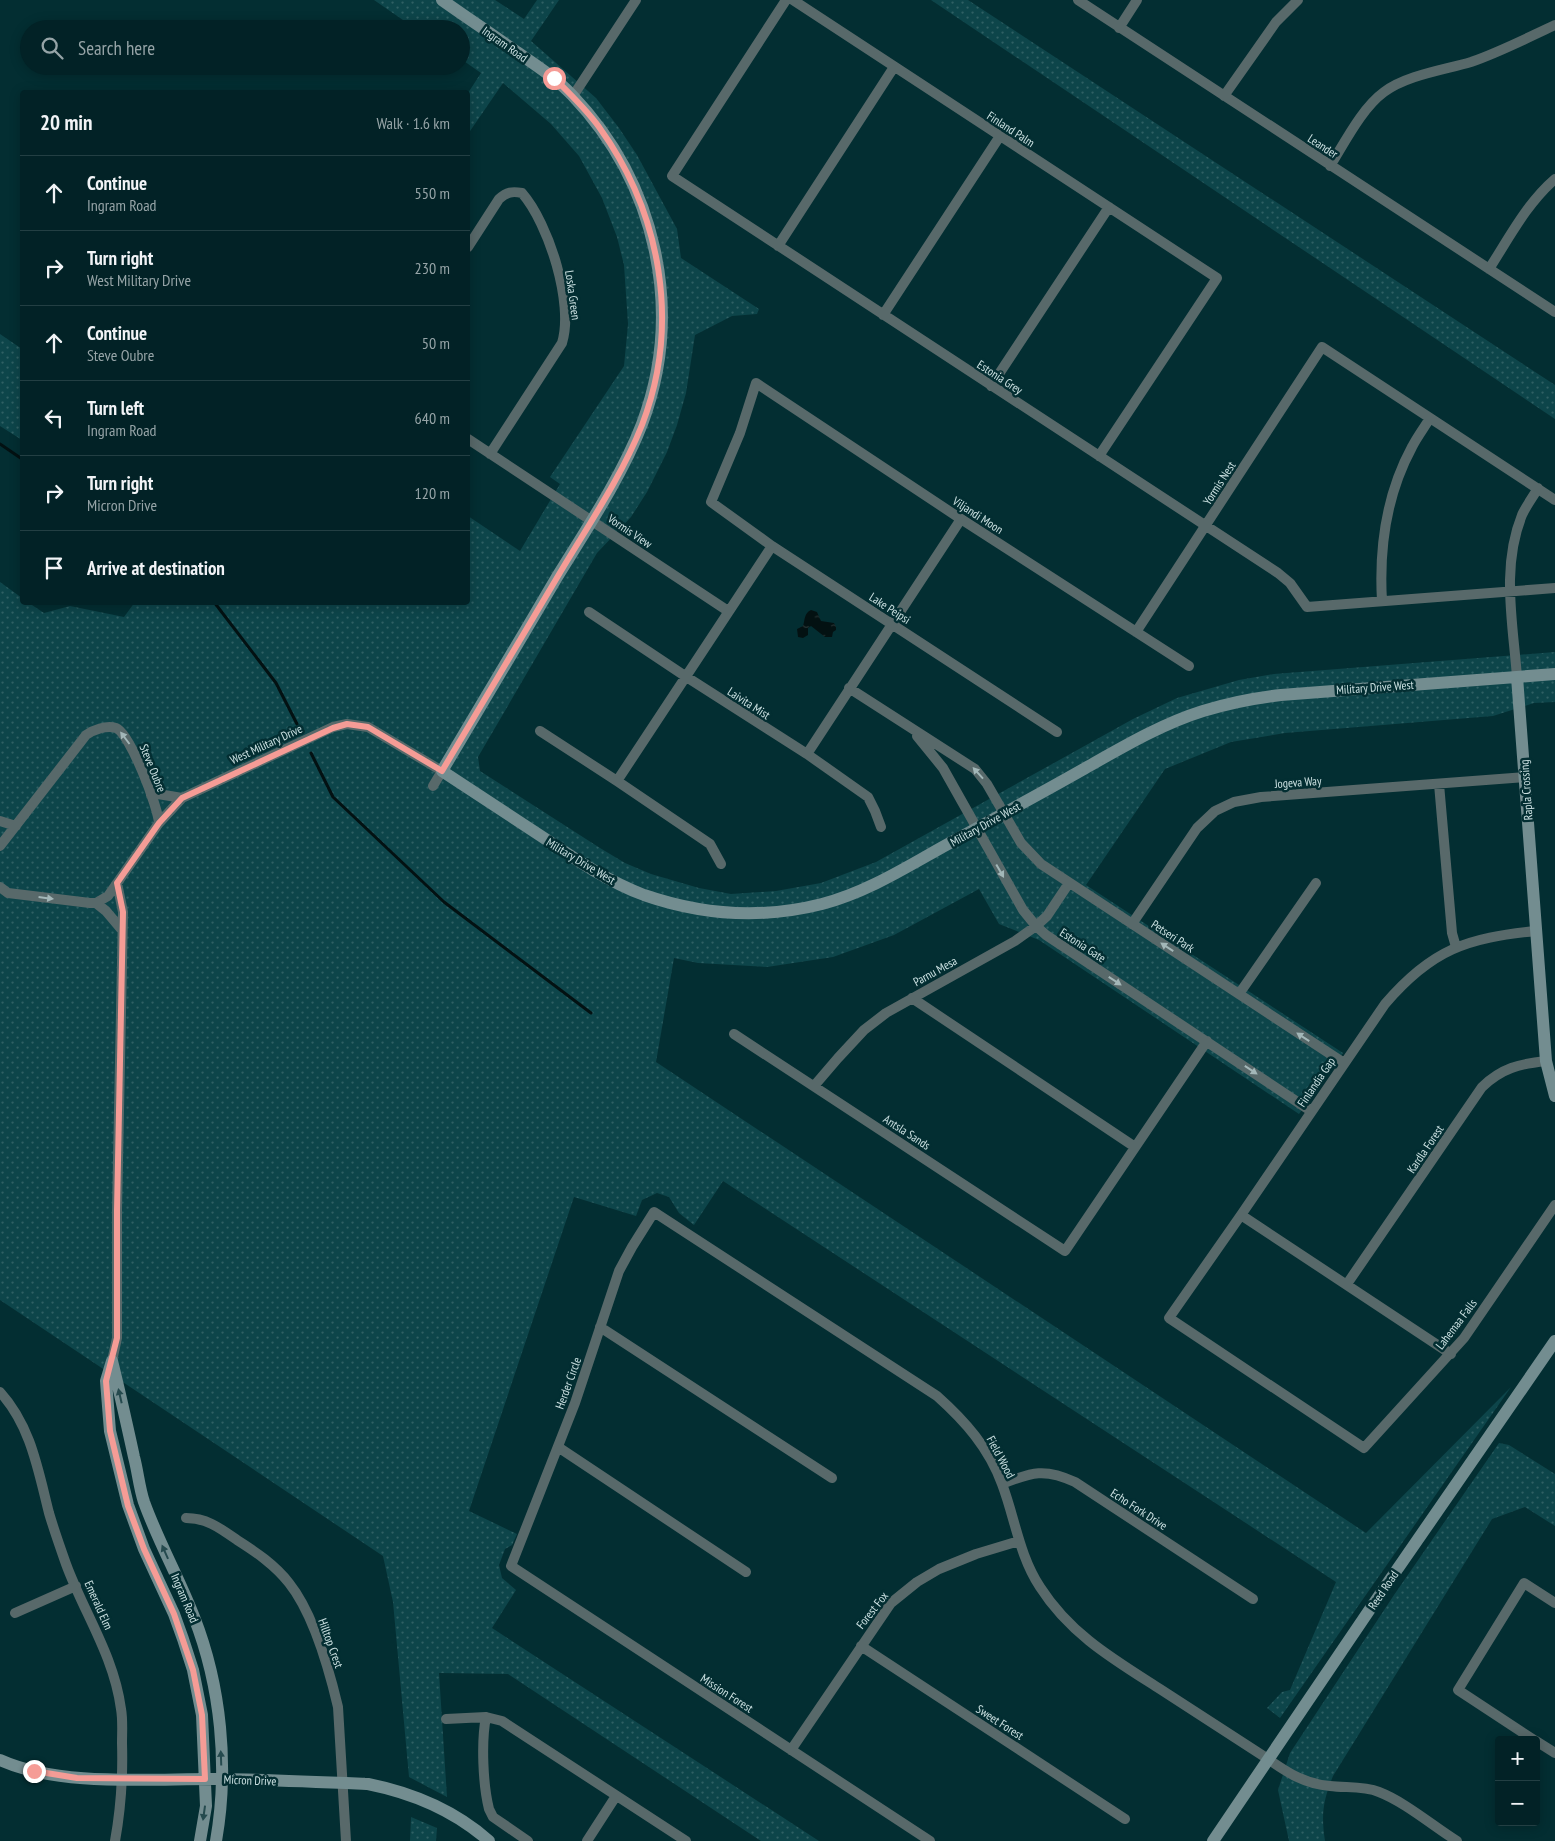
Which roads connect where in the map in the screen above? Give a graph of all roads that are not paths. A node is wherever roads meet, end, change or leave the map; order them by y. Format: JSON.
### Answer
{"nodes":[{"id":1,"x":442,"y":0,"type":"edge"},
{"id":2,"x":636,"y":0,"type":"edge"},
{"id":3,"x":786,"y":0,"type":"edge"},
{"id":4,"x":792,"y":0,"type":"edge"},
{"id":5,"x":1078,"y":0,"type":"edge"},
{"id":6,"x":1137,"y":0,"type":"edge"},
{"id":7,"x":1298,"y":0,"type":"edge"},
{"id":8,"x":1555,"y":25,"type":"edge"},
{"id":9,"x":1119,"y":28,"type":"junction"},
{"id":10,"x":894,"y":67,"type":"junction"},
{"id":11,"x":573,"y":96,"type":"junction"},
{"id":12,"x":1224,"y":96,"type":"junction"},
{"id":13,"x":1000,"y":136,"type":"junction"},
{"id":14,"x":1330,"y":166,"type":"junction"},
{"id":15,"x":1555,"y":179,"type":"edge"},
{"id":16,"x":1109,"y":207,"type":"junction"},
{"id":17,"x":470,"y":244,"type":"edge"},
{"id":18,"x":778,"y":246,"type":"junction"},
{"id":19,"x":1489,"y":269,"type":"junction"},
{"id":20,"x":1555,"y":312,"type":"edge"},
{"id":21,"x":883,"y":315,"type":"junction"},
{"id":22,"x":991,"y":386,"type":"junction"},
{"id":23,"x":1430,"y":418,"type":"junction"},
{"id":24,"x":470,"y":440,"type":"edge"},
{"id":25,"x":490,"y":454,"type":"junction"},
{"id":26,"x":1099,"y":456,"type":"junction"},
{"id":27,"x":1538,"y":488,"type":"junction"},
{"id":28,"x":1555,"y":500,"type":"edge"},
{"id":29,"x":711,"y":502,"type":"joint"},
{"id":30,"x":961,"y":519,"type":"junction"},
{"id":31,"x":591,"y":520,"type":"junction"},
{"id":32,"x":1205,"y":526,"type":"junction"},
{"id":33,"x":772,"y":546,"type":"junction"},
{"id":34,"x":1555,"y":588,"type":"edge"},
{"id":35,"x":1510,"y":591,"type":"junction"},
{"id":36,"x":1382,"y":601,"type":"junction"},
{"id":37,"x":728,"y":611,"type":"junction"},
{"id":38,"x":589,"y":612,"type":"dead end"},
{"id":39,"x":892,"y":624,"type":"junction"},
{"id":40,"x":1136,"y":632,"type":"junction"},
{"id":41,"x":1189,"y":666,"type":"dead end"},
{"id":42,"x":1555,"y":674,"type":"edge"},
{"id":43,"x":685,"y":676,"type":"junction"},
{"id":44,"x":1517,"y":677,"type":"junction"},
{"id":45,"x":849,"y":688,"type":"junction"},
{"id":46,"x":913,"y":730,"type":"junction"},
{"id":47,"x":540,"y":731,"type":"dead end"},
{"id":48,"x":1057,"y":732,"type":"dead end"},
{"id":49,"x":807,"y":754,"type":"junction"},
{"id":50,"x":442,"y":771,"type":"junction"},
{"id":51,"x":1526,"y":777,"type":"junction"},
{"id":52,"x":617,"y":781,"type":"junction"},
{"id":53,"x":1440,"y":784,"type":"junction"},
{"id":54,"x":433,"y":786,"type":"dead end"},
{"id":55,"x":151,"y":795,"type":"junction"},
{"id":56,"x":182,"y":798,"type":"junction"},
{"id":57,"x":1004,"y":813,"type":"junction"},
{"id":58,"x":0,"y":822,"type":"edge"},
{"id":59,"x":159,"y":823,"type":"junction"},
{"id":60,"x":16,"y":826,"type":"junction"},
{"id":61,"x":881,"y":827,"type":"dead end"},
{"id":62,"x":976,"y":828,"type":"junction"},
{"id":63,"x":0,"y":846,"type":"edge"},
{"id":64,"x":721,"y":864,"type":"dead end"},
{"id":65,"x":117,"y":883,"type":"junction"},
{"id":66,"x":1069,"y":883,"type":"junction"},
{"id":67,"x":1316,"y":883,"type":"dead end"},
{"id":68,"x":1,"y":890,"type":"edge"},
{"id":69,"x":96,"y":903,"type":"junction"},
{"id":70,"x":1132,"y":924,"type":"junction"},
{"id":71,"x":1036,"y":926,"type":"junction"},
{"id":72,"x":122,"y":930,"type":"junction"},
{"id":73,"x":1536,"y":931,"type":"junction"},
{"id":74,"x":1456,"y":947,"type":"junction"},
{"id":75,"x":1239,"y":994,"type":"junction"},
{"id":76,"x":912,"y":998,"type":"junction"},
{"id":77,"x":734,"y":1034,"type":"dead end"},
{"id":78,"x":1207,"y":1042,"type":"junction"},
{"id":79,"x":1546,"y":1061,"type":"junction"},
{"id":80,"x":1344,"y":1063,"type":"junction"},
{"id":81,"x":814,"y":1086,"type":"junction"},
{"id":82,"x":1555,"y":1096,"type":"edge"},
{"id":83,"x":1312,"y":1110,"type":"junction"},
{"id":84,"x":1135,"y":1148,"type":"junction"},
{"id":85,"x":1555,"y":1205,"type":"edge"},
{"id":86,"x":654,"y":1212,"type":"joint"},
{"id":87,"x":1241,"y":1215,"type":"junction"},
{"id":88,"x":1347,"y":1284,"type":"junction"},
{"id":89,"x":600,"y":1326,"type":"junction"},
{"id":90,"x":1555,"y":1341,"type":"edge"},
{"id":91,"x":1451,"y":1354,"type":"junction"},
{"id":92,"x":112,"y":1361,"type":"junction"},
{"id":93,"x":2,"y":1398,"type":"edge"},
{"id":94,"x":558,"y":1447,"type":"junction"},
{"id":95,"x":1364,"y":1448,"type":"joint"},
{"id":96,"x":138,"y":1476,"type":"junction"},
{"id":97,"x":832,"y":1478,"type":"dead end"},
{"id":98,"x":122,"y":1480,"type":"junction"},
{"id":99,"x":1002,"y":1484,"type":"junction"},
{"id":100,"x":186,"y":1518,"type":"dead end"},
{"id":101,"x":1019,"y":1542,"type":"junction"},
{"id":102,"x":511,"y":1566,"type":"joint"},
{"id":103,"x":746,"y":1572,"type":"dead end"},
{"id":104,"x":76,"y":1586,"type":"junction"},
{"id":105,"x":1252,"y":1599,"type":"dead end"},
{"id":106,"x":1555,"y":1603,"type":"edge"},
{"id":107,"x":15,"y":1613,"type":"dead end"},
{"id":108,"x":861,"y":1646,"type":"junction"},
{"id":109,"x":486,"y":1717,"type":"junction"},
{"id":110,"x":446,"y":1719,"type":"dead end"},
{"id":111,"x":1529,"y":1736,"type":"edge"},
{"id":112,"x":1540,"y":1743,"type":"edge"},
{"id":113,"x":791,"y":1750,"type":"junction"},
{"id":114,"x":1555,"y":1753,"type":"edge"},
{"id":115,"x":1268,"y":1759,"type":"junction"},
{"id":116,"x":0,"y":1760,"type":"edge"},
{"id":117,"x":123,"y":1779,"type":"junction"},
{"id":118,"x":205,"y":1779,"type":"junction"},
{"id":119,"x":222,"y":1779,"type":"junction"},
{"id":120,"x":343,"y":1783,"type":"junction"},
{"id":121,"x":616,"y":1796,"type":"junction"},
{"id":122,"x":1125,"y":1819,"type":"dead end"},
{"id":123,"x":115,"y":1841,"type":"edge"},
{"id":124,"x":200,"y":1841,"type":"edge"},
{"id":125,"x":216,"y":1841,"type":"edge"},
{"id":126,"x":346,"y":1841,"type":"edge"},
{"id":127,"x":488,"y":1841,"type":"edge"},
{"id":128,"x":528,"y":1841,"type":"edge"},
{"id":129,"x":587,"y":1841,"type":"edge"},
{"id":130,"x":686,"y":1841,"type":"edge"},
{"id":131,"x":930,"y":1841,"type":"edge"},
{"id":132,"x":1213,"y":1841,"type":"edge"},
{"id":133,"x":1457,"y":1841,"type":"edge"}],
"edges":[{"from":1,"to":11,"type":"street","name":"Ingram Road"},
{"from":2,"to":11,"type":"street"},
{"from":3,"to":18,"type":"street","name":"Estonia Grey"},
{"from":4,"to":10,"type":"street","name":"Finland Palm"},
{"from":5,"to":9,"type":"street","name":"Leander"},
{"from":6,"to":9,"type":"street"},
{"from":7,"to":12,"type":"street"},
{"from":8,"to":14,"type":"street"},
{"from":9,"to":12,"type":"street","name":"Leander"},
{"from":10,"to":13,"type":"street","name":"Finland Palm"},
{"from":10,"to":18,"type":"street"},
{"from":11,"to":31,"type":"street","name":"Ingram Road"},
{"from":12,"to":14,"type":"street","name":"Leander"},
{"from":13,"to":16,"type":"street","name":"Finland Palm"},
{"from":13,"to":21,"type":"street"},
{"from":14,"to":19,"type":"street","name":"Leander"},
{"from":15,"to":19,"type":"street"},
{"from":16,"to":22,"type":"street"},
{"from":16,"to":26,"type":"street","name":"Finland Palm"},
{"from":17,"to":25,"type":"street","name":"Loska Green"},
{"from":18,"to":21,"type":"street","name":"Estonia Grey"},
{"from":19,"to":20,"type":"street","name":"Leander"},
{"from":21,"to":22,"type":"street","name":"Estonia Grey"},
{"from":22,"to":26,"type":"street","name":"Estonia Grey"},
{"from":23,"to":27,"type":"street"},
{"from":23,"to":32,"type":"street","name":"Yormis Nest"},
{"from":23,"to":36,"type":"street"},
{"from":24,"to":25,"type":"street","name":"Vormis View"},
{"from":25,"to":31,"type":"street","name":"Vormis View"},
{"from":26,"to":32,"type":"street","name":"Estonia Grey"},
{"from":27,"to":28,"type":"street"},
{"from":27,"to":35,"type":"street","name":"Rapla Crossing"},
{"from":29,"to":30,"type":"street","name":"Viljandi Moon"},
{"from":29,"to":33,"type":"street","name":"Lake Peipsi"},
{"from":30,"to":39,"type":"street"},
{"from":30,"to":40,"type":"street","name":"Viljandi Moon"},
{"from":31,"to":37,"type":"street","name":"Vormis View"},
{"from":31,"to":50,"type":"street","name":"Ingram Road"},
{"from":32,"to":36,"type":"street","name":"Estonia Grey"},
{"from":32,"to":40,"type":"street","name":"Yormis Nest"},
{"from":33,"to":37,"type":"street"},
{"from":33,"to":39,"type":"street","name":"Lake Peipsi"},
{"from":34,"to":35,"type":"street"},
{"from":35,"to":36,"type":"street"},
{"from":35,"to":44,"type":"street","name":"Rapla Crossing"},
{"from":37,"to":43,"type":"street"},
{"from":38,"to":43,"type":"street","name":"Laivita Mist"},
{"from":39,"to":45,"type":"street"},
{"from":39,"to":48,"type":"street","name":"Lake Peipsi"},
{"from":40,"to":41,"type":"street","name":"Viljandi Moon"},
{"from":42,"to":44,"type":"street","name":"Military Drive West"},
{"from":43,"to":49,"type":"street","name":"Laivita Mist"},
{"from":43,"to":52,"type":"street"},
{"from":44,"to":51,"type":"street","name":"Rapla Crossing"},
{"from":44,"to":57,"type":"street","name":"Military Drive West"},
{"from":45,"to":46,"type":"street","name":"Estonia Gate"},
{"from":45,"to":49,"type":"street"},
{"from":57,"to":46,"type":"street","name":"Estonia Gate","one_way":true},
{"from":46,"to":62,"type":"street","name":"Estonia Gate"},
{"from":47,"to":52,"type":"street"},
{"from":49,"to":61,"type":"street","name":"Laivita Mist"},
{"from":50,"to":54,"type":"street","name":"Ingram Road"},
{"from":50,"to":56,"type":"street","name":"West Military Drive"},
{"from":50,"to":62,"type":"street","name":"Military Drive West"},
{"from":51,"to":53,"type":"street","name":"Jogeva Way"},
{"from":51,"to":73,"type":"street","name":"Rapla Crossing"},
{"from":52,"to":64,"type":"street"},
{"from":53,"to":70,"type":"street","name":"Jogeva Way"},
{"from":53,"to":74,"type":"street"},
{"from":55,"to":56,"type":"street"},
{"from":55,"to":59,"type":"street","name":"Steve Oubre"},
{"from":55,"to":60,"type":"street","name":"Steve Oubre","one_way":true},
{"from":56,"to":59,"type":"street","name":"West Military Drive"},
{"from":57,"to":62,"type":"street","name":"Military Drive West"},
{"from":57,"to":66,"type":"street","name":"Petseri Park"},
{"from":58,"to":60,"type":"street"},
{"from":59,"to":65,"type":"street"},
{"from":60,"to":63,"type":"street","name":"Steve Oubre"},
{"from":62,"to":71,"type":"street","name":"Estonia Gate","one_way":true},
{"from":65,"to":69,"type":"street"},
{"from":65,"to":72,"type":"street","name":"Ingram Road"},
{"from":66,"to":70,"type":"street","name":"Petseri Park"},
{"from":66,"to":71,"type":"street","name":"Parnu Mesa"},
{"from":67,"to":75,"type":"street"},
{"from":68,"to":69,"type":"street","one_way":true},
{"from":69,"to":72,"type":"street"},
{"from":75,"to":70,"type":"street","name":"Petseri Park","one_way":true},
{"from":71,"to":76,"type":"street","name":"Parnu Mesa"},
{"from":71,"to":78,"type":"street","name":"Estonia Gate","one_way":true},
{"from":72,"to":92,"type":"street","name":"Ingram Road"},
{"from":73,"to":74,"type":"street","name":"Finlandia Gap"},
{"from":73,"to":79,"type":"street","name":"Rapla Crossing"},
{"from":74,"to":80,"type":"street","name":"Finlandia Gap"},
{"from":80,"to":75,"type":"street","name":"Petseri Park","one_way":true},
{"from":76,"to":81,"type":"street","name":"Parnu Mesa"},
{"from":76,"to":84,"type":"street"},
{"from":77,"to":81,"type":"street","name":"Antsla Sands"},
{"from":78,"to":83,"type":"street","name":"Estonia Gate","one_way":true},
{"from":78,"to":84,"type":"street"},
{"from":79,"to":82,"type":"street","name":"Rapla Crossing"},
{"from":79,"to":88,"type":"street","name":"Kardla Forest"},
{"from":80,"to":83,"type":"street","name":"Finlandia Gap"},
{"from":81,"to":84,"type":"street","name":"Antsla Sands"},
{"from":83,"to":87,"type":"street","name":"Finlandia Gap"},
{"from":85,"to":91,"type":"street","name":"Lahemaa Falls"},
{"from":86,"to":89,"type":"street","name":"Herder Circle"},
{"from":86,"to":99,"type":"street","name":"Field Wood"},
{"from":87,"to":88,"type":"street"},
{"from":87,"to":95,"type":"street","name":"Finlandia Gap"},
{"from":88,"to":91,"type":"street"},
{"from":89,"to":94,"type":"street","name":"Herder Circle"},
{"from":89,"to":97,"type":"street"},
{"from":90,"to":115,"type":"street","name":"Reed Road"},
{"from":91,"to":95,"type":"street","name":"Lahemaa Falls"},
{"from":96,"to":92,"type":"street","name":"Ingram Road","one_way":true},
{"from":92,"to":98,"type":"street","name":"Ingram Road"},
{"from":93,"to":104,"type":"street","name":"Emerald Elm"},
{"from":94,"to":102,"type":"street","name":"Herder Circle"},
{"from":94,"to":103,"type":"street"},
{"from":96,"to":98,"type":"street"},
{"from":119,"to":96,"type":"street","name":"Ingram Road","one_way":true},
{"from":98,"to":118,"type":"street","name":"Ingram Road"},
{"from":99,"to":101,"type":"street","name":"Field Wood"},
{"from":99,"to":105,"type":"street","name":"Echo Fork Drive"},
{"from":100,"to":120,"type":"street","name":"Hilltop Crest"},
{"from":101,"to":108,"type":"street","name":"Forest Fox"},
{"from":101,"to":115,"type":"street","name":"Field Wood"},
{"from":102,"to":113,"type":"street","name":"Mission Forest"},
{"from":104,"to":107,"type":"street"},
{"from":104,"to":117,"type":"street","name":"Emerald Elm"},
{"from":106,"to":111,"type":"street"},
{"from":108,"to":113,"type":"street","name":"Forest Fox"},
{"from":108,"to":122,"type":"street","name":"Sweet Forest"},
{"from":109,"to":110,"type":"street"},
{"from":109,"to":121,"type":"street"},
{"from":109,"to":128,"type":"street"},
{"from":112,"to":114,"type":"street"},
{"from":113,"to":131,"type":"street","name":"Mission Forest"},
{"from":115,"to":132,"type":"street","name":"Reed Road"},
{"from":115,"to":133,"type":"street","name":"Field Wood"},
{"from":116,"to":117,"type":"street","name":"Micron Drive"},
{"from":117,"to":118,"type":"street","name":"Micron Drive"},
{"from":117,"to":123,"type":"street","name":"Emerald Elm"},
{"from":118,"to":119,"type":"street","name":"Micron Drive"},
{"from":118,"to":124,"type":"street","name":"Ingram Road","one_way":true},
{"from":119,"to":120,"type":"street","name":"Micron Drive"},
{"from":119,"to":125,"type":"street","name":"Ingram Road"},
{"from":120,"to":126,"type":"street","name":"Hilltop Crest"},
{"from":120,"to":127,"type":"street","name":"Micron Drive"},
{"from":121,"to":129,"type":"street"},
{"from":121,"to":130,"type":"street"}]}
